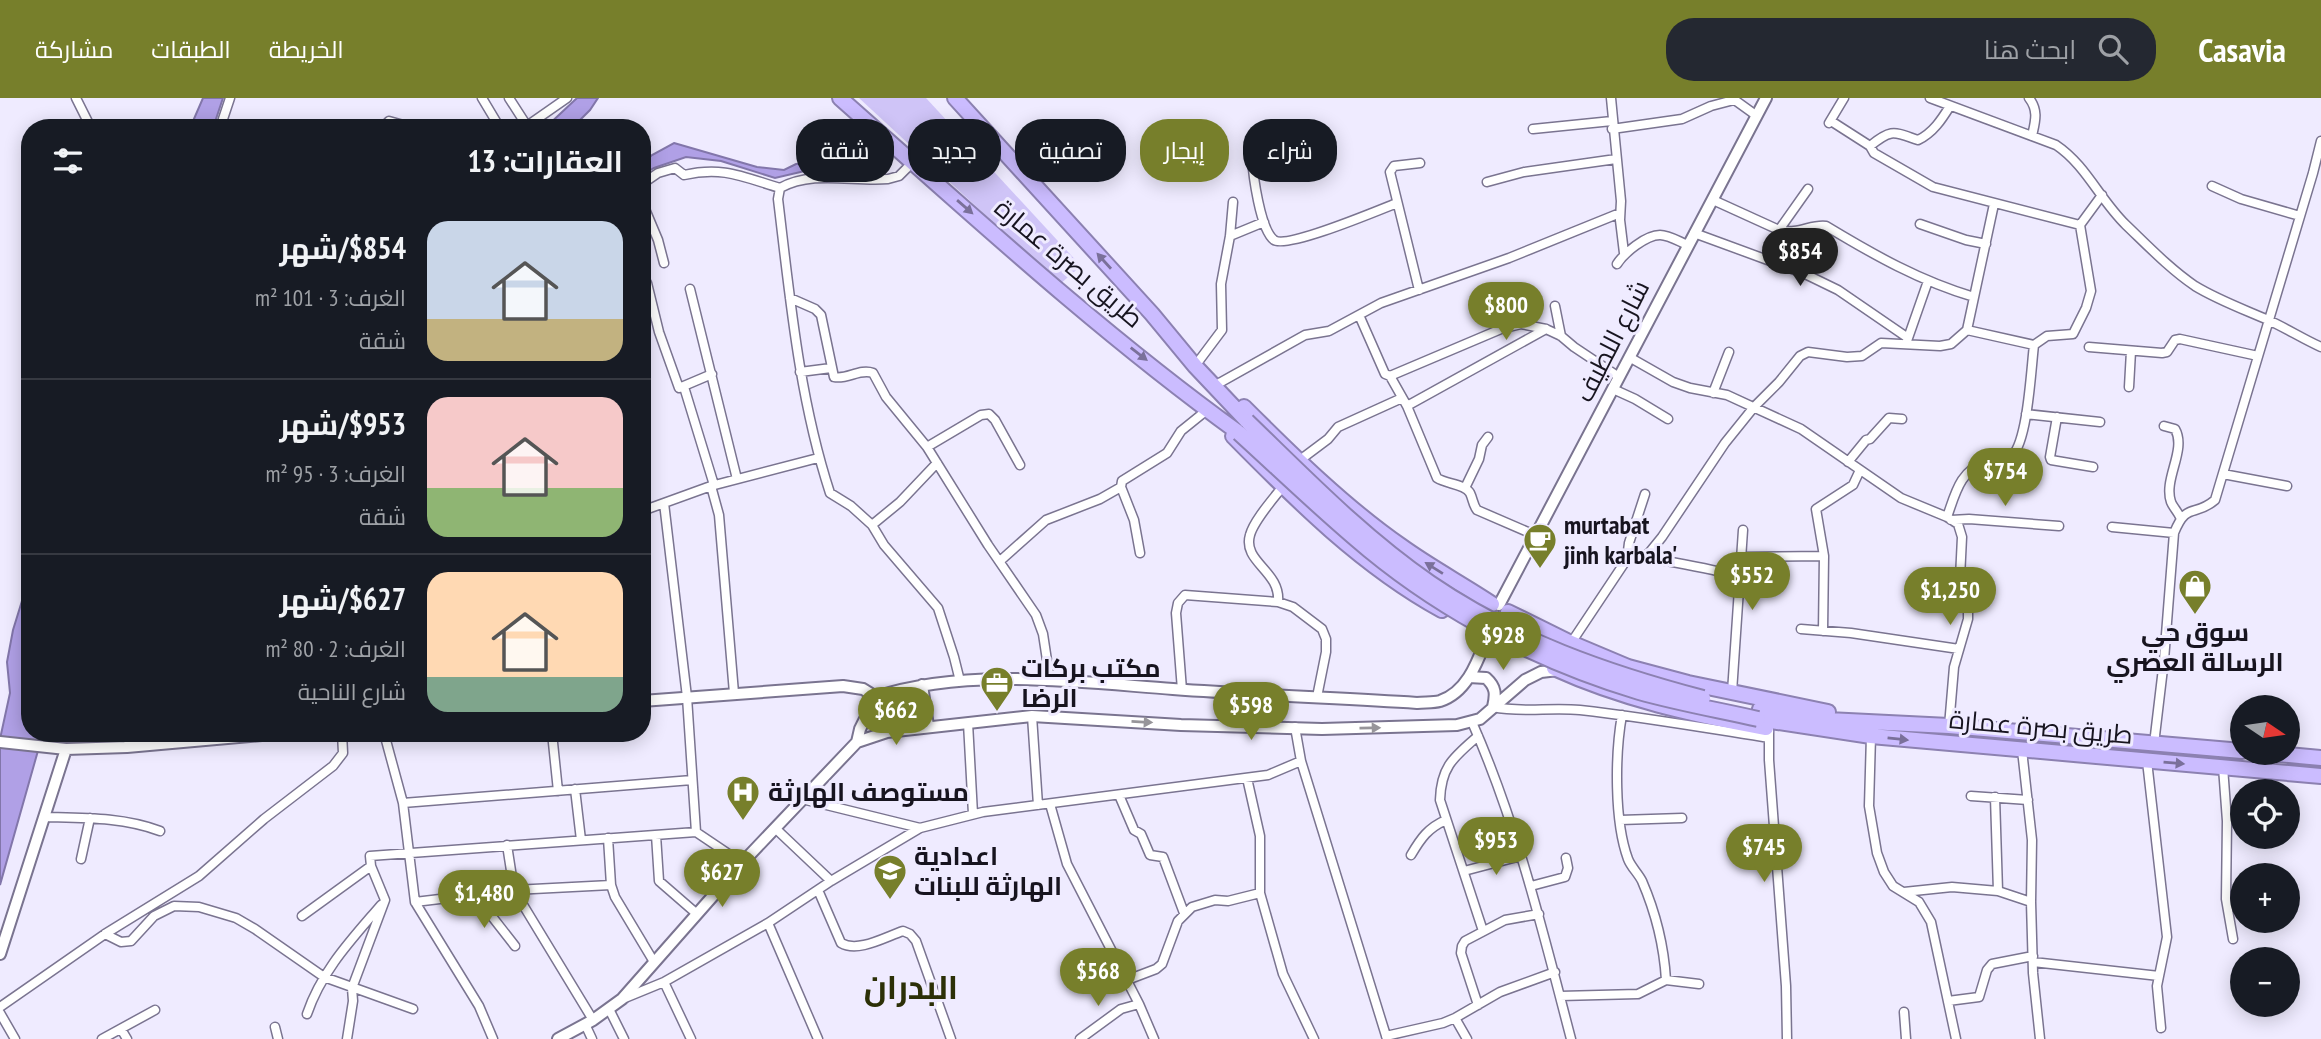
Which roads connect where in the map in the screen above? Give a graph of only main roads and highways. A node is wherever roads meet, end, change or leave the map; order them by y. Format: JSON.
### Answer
{"nodes":[{"id":1,"x":840,"y":98,"type":"edge"},
{"id":2,"x":955,"y":98,"type":"edge"},
{"id":3,"x":1766,"y":98,"type":"edge"},
{"id":4,"x":1214,"y":386,"type":"junction"},
{"id":5,"x":1207,"y":410,"type":"junction"},
{"id":6,"x":1243,"y":427,"type":"junction"},
{"id":7,"x":1500,"y":607,"type":"junction"},
{"id":8,"x":1487,"y":633,"type":"junction"},
{"id":9,"x":1555,"y":635,"type":"junction"},
{"id":10,"x":1542,"y":663,"type":"junction"},
{"id":11,"x":1558,"y":670,"type":"junction"},
{"id":12,"x":1469,"y":677,"type":"junction"},
{"id":13,"x":922,"y":685,"type":"junction"},
{"id":14,"x":876,"y":697,"type":"junction"},
{"id":15,"x":651,"y":700,"type":"edge"},
{"id":16,"x":1493,"y":707,"type":"junction"},
{"id":17,"x":869,"y":711,"type":"junction"},
{"id":18,"x":1764,"y":724,"type":"junction"},
{"id":19,"x":928,"y":726,"type":"junction"},
{"id":20,"x":1872,"y":729,"type":"junction"},
{"id":21,"x":887,"y":732,"type":"junction"},
{"id":22,"x":0,"y":742,"type":"edge"},
{"id":23,"x":183,"y":742,"type":"edge"},
{"id":24,"x":857,"y":742,"type":"junction"},
{"id":25,"x":66,"y":749,"type":"junction"},
{"id":26,"x":2230,"y":750,"type":"edge"},
{"id":27,"x":2300,"y":756,"type":"edge"},
{"id":28,"x":2321,"y":758,"type":"edge"},
{"id":29,"x":2321,"y":776,"type":"edge"},
{"id":30,"x":0,"y":954,"type":"edge"},
{"id":31,"x":558,"y":1039,"type":"edge"}],
"edges":[{"from":1,"to":5,"type":"highway","name":"طريق بصرة عمارة","one_way":true},
{"from":4,"to":2,"type":"highway","name":"طريق بصرة عمارة","one_way":true},
{"from":3,"to":7,"type":"main road","name":"شارع اللطيف"},
{"from":4,"to":6,"type":"highway","name":"طريق بصرة عمارة"},
{"from":7,"to":4,"type":"highway","one_way":true},
{"from":5,"to":6,"type":"highway","name":"طريق بصرة عمارة"},
{"from":5,"to":8,"type":"highway"},
{"from":6,"to":18,"type":"highway","bridge":true},
{"from":7,"to":8,"type":"main road"},
{"from":7,"to":8,"type":"main road"},
{"from":7,"to":9,"type":"highway"},
{"from":8,"to":10,"type":"highway"},
{"from":8,"to":12,"type":"main road"},
{"from":9,"to":10,"type":"highway"},
{"from":9,"to":20,"type":"highway"},
{"from":10,"to":11,"type":"highway"},
{"from":11,"to":16,"type":"main road"},
{"from":11,"to":18,"type":"highway"},
{"from":12,"to":13,"type":"main road"},
{"from":12,"to":16,"type":"main road"},
{"from":13,"to":14,"type":"main road"},
{"from":13,"to":19,"type":"main road"},
{"from":14,"to":15,"type":"main road"},
{"from":14,"to":17,"type":"main road"},
{"from":19,"to":16,"type":"main road","one_way":true},
{"from":17,"to":21,"type":"main road"},
{"from":17,"to":24,"type":"main road"},
{"from":18,"to":20,"type":"highway","name":"طريق بصرة عمارة"},
{"from":19,"to":21,"type":"main road"},
{"from":20,"to":26,"type":"highway","name":"طريق بصرة عمارة"},
{"from":20,"to":29,"type":"highway","name":"طريق بصرة عمارة","one_way":true},
{"from":21,"to":24,"type":"main road"},
{"from":22,"to":25,"type":"main road"},
{"from":23,"to":25,"type":"main road"},
{"from":24,"to":31,"type":"main road"},
{"from":25,"to":30,"type":"main road"},
{"from":27,"to":28,"type":"highway"}]}
